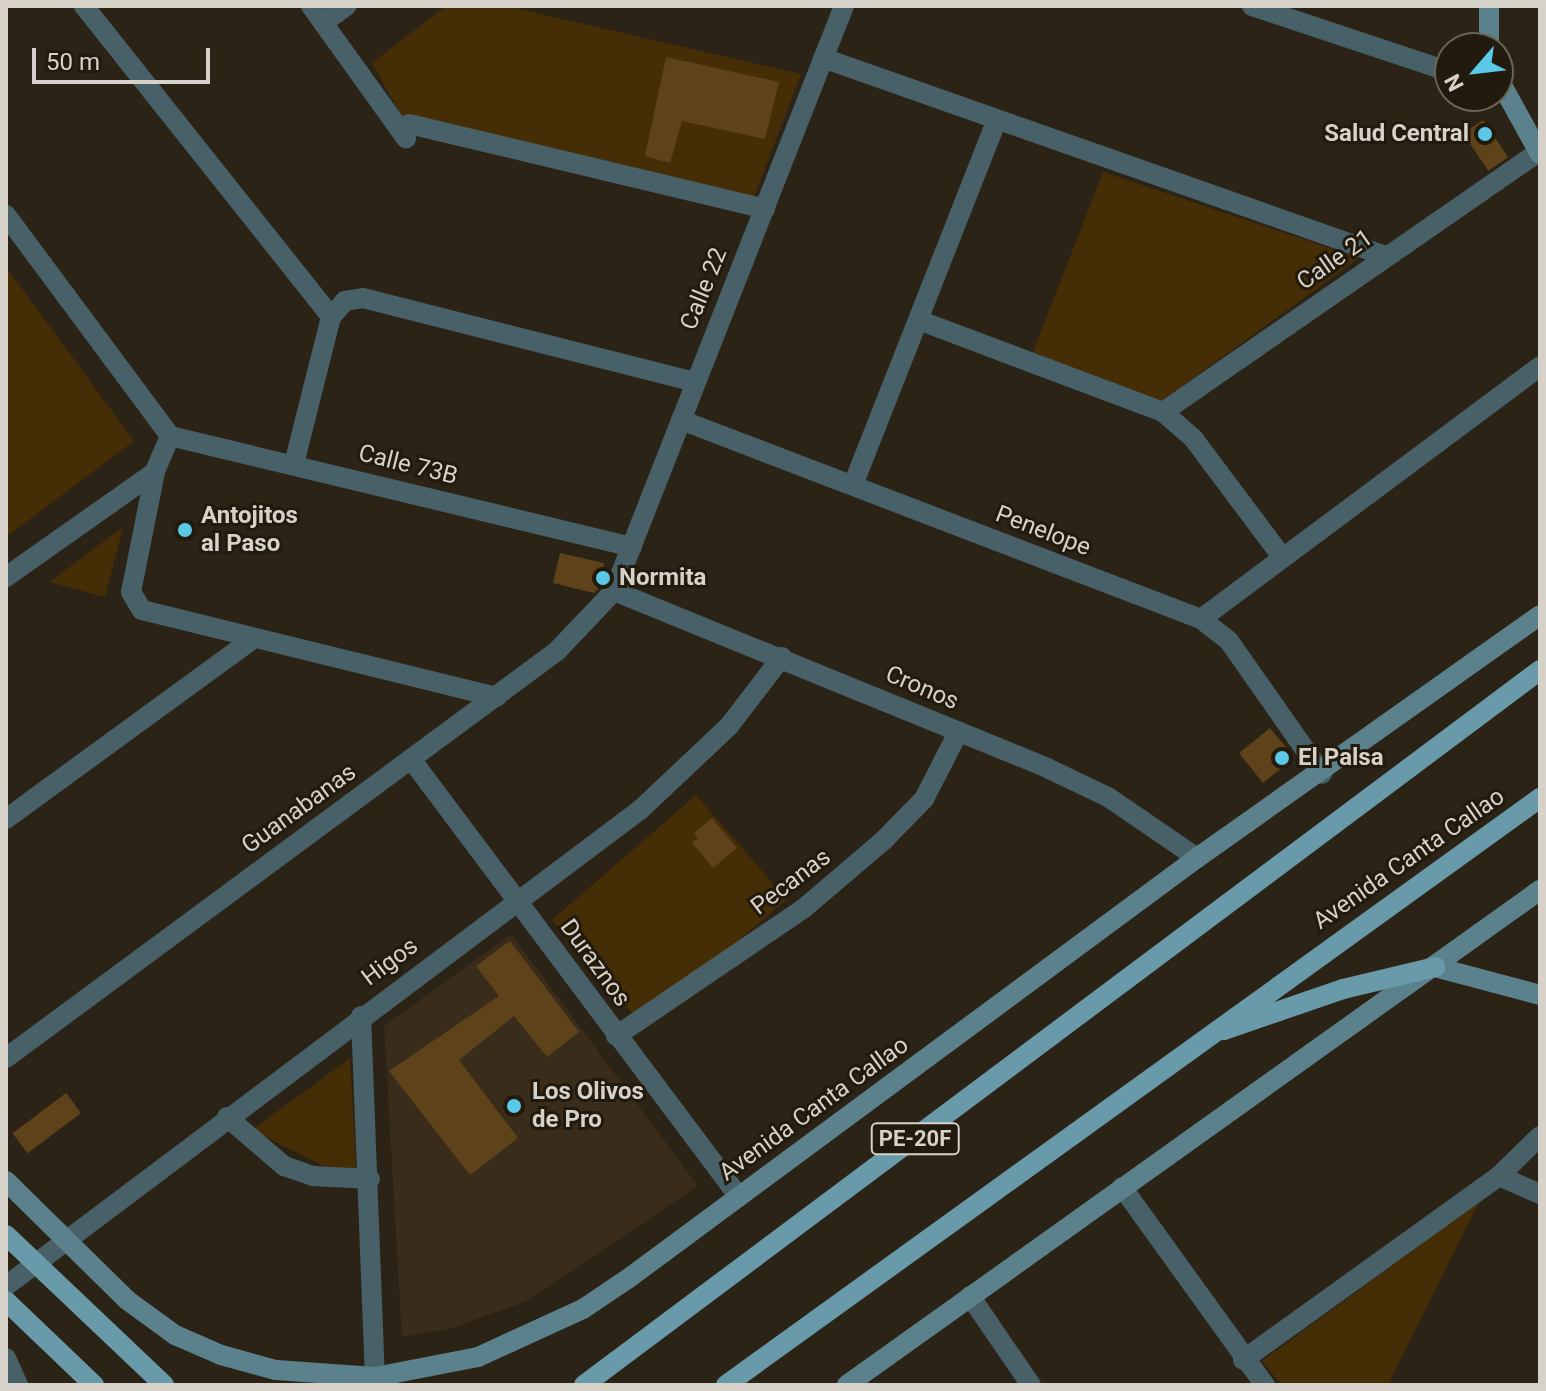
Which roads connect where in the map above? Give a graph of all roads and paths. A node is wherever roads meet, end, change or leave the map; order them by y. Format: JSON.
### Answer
{"nodes":[{"id":1,"x":84,"y":6,"type":"edge"},
{"id":2,"x":346,"y":6,"type":"edge"},
{"id":3,"x":844,"y":6,"type":"edge"},
{"id":4,"x":1252,"y":6,"type":"edge"},
{"id":5,"x":1489,"y":6,"type":"edge"},
{"id":6,"x":1291,"y":12,"type":"edge"},
{"id":7,"x":317,"y":14,"type":"edge"},
{"id":8,"x":1489,"y":32,"type":"edge"},
{"id":9,"x":823,"y":58,"type":"junction"},
{"id":10,"x":1434,"y":66,"type":"edge"},
{"id":11,"x":1514,"y":108,"type":"edge"},
{"id":12,"x":997,"y":120,"type":"junction"},
{"id":13,"x":1539,"y":153,"type":"edge"},
{"id":14,"x":765,"y":209,"type":"junction"},
{"id":15,"x":6,"y":215,"type":"edge"},
{"id":16,"x":1386,"y":256,"type":"junction"},
{"id":17,"x":331,"y":317,"type":"junction"},
{"id":18,"x":921,"y":321,"type":"junction"},
{"id":19,"x":1540,"y":366,"type":"edge"},
{"id":20,"x":695,"y":382,"type":"junction"},
{"id":21,"x":1163,"y":412,"type":"junction"},
{"id":22,"x":681,"y":420,"type":"junction"},
{"id":23,"x":170,"y":436,"type":"junction"},
{"id":24,"x":294,"y":464,"type":"junction"},
{"id":25,"x":155,"y":472,"type":"junction"},
{"id":26,"x":853,"y":485,"type":"junction"},
{"id":27,"x":632,"y":547,"type":"junction"},
{"id":28,"x":1282,"y":557,"type":"junction"},
{"id":29,"x":6,"y":577,"type":"edge"},
{"id":30,"x":614,"y":591,"type":"junction"},
{"id":31,"x":1540,"y":615,"type":"edge"},
{"id":32,"x":1201,"y":619,"type":"junction"},
{"id":33,"x":250,"y":641,"type":"junction"},
{"id":34,"x":782,"y":657,"type":"junction"},
{"id":35,"x":1540,"y":670,"type":"edge"},
{"id":36,"x":496,"y":697,"type":"junction"},
{"id":37,"x":959,"y":731,"type":"junction"},
{"id":38,"x":411,"y":759,"type":"junction"},
{"id":39,"x":1322,"y":774,"type":"junction"},
{"id":40,"x":1540,"y":798,"type":"edge"},
{"id":41,"x":6,"y":819,"type":"edge"},
{"id":42,"x":1197,"y":858,"type":"junction"},
{"id":43,"x":1540,"y":890,"type":"edge"},
{"id":44,"x":518,"y":900,"type":"junction"},
{"id":45,"x":1435,"y":967,"type":"junction"},
{"id":46,"x":1540,"y":995,"type":"edge"},
{"id":47,"x":361,"y":1016,"type":"junction"},
{"id":48,"x":616,"y":1036,"type":"junction"},
{"id":49,"x":1194,"y":1042,"type":"junction"},
{"id":50,"x":6,"y":1058,"type":"edge"},
{"id":51,"x":227,"y":1117,"type":"junction"},
{"id":52,"x":1540,"y":1136,"type":"edge"},
{"id":53,"x":1499,"y":1176,"type":"junction"},
{"id":54,"x":370,"y":1179,"type":"junction"},
{"id":55,"x":6,"y":1181,"type":"edge"},
{"id":56,"x":1122,"y":1187,"type":"junction"},
{"id":57,"x":1540,"y":1194,"type":"edge"},
{"id":58,"x":739,"y":1197,"type":"junction"},
{"id":59,"x":6,"y":1235,"type":"edge"},
{"id":60,"x":64,"y":1240,"type":"junction"},
{"id":61,"x":35,"y":1263,"type":"junction"},
{"id":62,"x":6,"y":1286,"type":"edge"},
{"id":63,"x":970,"y":1296,"type":"junction"},
{"id":64,"x":6,"y":1301,"type":"edge"},
{"id":65,"x":6,"y":1358,"type":"edge"},
{"id":66,"x":1243,"y":1360,"type":"junction"},
{"id":67,"x":375,"y":1377,"type":"junction"},
{"id":68,"x":18,"y":1385,"type":"edge"},
{"id":69,"x":94,"y":1385,"type":"edge"},
{"id":70,"x":164,"y":1385,"type":"edge"},
{"id":71,"x":584,"y":1385,"type":"edge"},
{"id":72,"x":726,"y":1385,"type":"edge"},
{"id":73,"x":847,"y":1385,"type":"edge"},
{"id":74,"x":1031,"y":1385,"type":"edge"},
{"id":75,"x":1265,"y":1385,"type":"edge"}],
"edges":[{"from":1,"to":17,"type":"street"},
{"from":2,"to":7,"type":"street"},
{"from":3,"to":9,"type":"street","name":"Calle 22"},
{"from":4,"to":6,"type":"street"},
{"from":5,"to":8,"type":"street"},
{"from":6,"to":10,"type":"street"},
{"from":7,"to":14,"type":"street"},
{"from":9,"to":12,"type":"street"},
{"from":9,"to":14,"type":"street","name":"Calle 22"},
{"from":11,"to":13,"type":"street"},
{"from":12,"to":16,"type":"street"},
{"from":12,"to":18,"type":"street"},
{"from":13,"to":16,"type":"street","name":"Calle 21"},
{"from":14,"to":20,"type":"street","name":"Calle 22"},
{"from":15,"to":23,"type":"street"},
{"from":16,"to":21,"type":"street","name":"Calle 21"},
{"from":17,"to":20,"type":"street"},
{"from":17,"to":24,"type":"street"},
{"from":18,"to":21,"type":"street"},
{"from":18,"to":26,"type":"street"},
{"from":19,"to":28,"type":"street"},
{"from":20,"to":22,"type":"street","name":"Calle 22"},
{"from":21,"to":28,"type":"street"},
{"from":22,"to":26,"type":"street","name":"Penelope"},
{"from":22,"to":27,"type":"street","name":"Calle 22"},
{"from":23,"to":24,"type":"street","name":"Calle 73B"},
{"from":23,"to":25,"type":"street"},
{"from":24,"to":27,"type":"street","name":"Calle 73B"},
{"from":25,"to":29,"type":"street"},
{"from":25,"to":33,"type":"street"},
{"from":26,"to":32,"type":"street","name":"Penelope"},
{"from":27,"to":30,"type":"street","name":"Calle 22"},
{"from":28,"to":32,"type":"street"},
{"from":30,"to":34,"type":"street","name":"Cronos"},
{"from":30,"to":36,"type":"street","name":"Guanabanas"},
{"from":31,"to":39,"type":"street","name":"Avenida Canta Callao"},
{"from":32,"to":39,"type":"street","name":"Penelope"},
{"from":33,"to":36,"type":"street"},
{"from":33,"to":41,"type":"street"},
{"from":34,"to":37,"type":"street","name":"Cronos"},
{"from":34,"to":44,"type":"street","name":"Higos"},
{"from":35,"to":71,"type":"main road","number":"PE-20F"},
{"from":36,"to":38,"type":"street","name":"Guanabanas"},
{"from":37,"to":42,"type":"street","name":"Cronos"},
{"from":37,"to":48,"type":"street","name":"Pecanas"},
{"from":38,"to":44,"type":"street","name":"Duraznos"},
{"from":38,"to":50,"type":"street","name":"Guanabanas"},
{"from":39,"to":42,"type":"street","name":"Avenida Canta Callao"},
{"from":40,"to":49,"type":"main road","name":"Avenida Canta Callao"},
{"from":42,"to":58,"type":"street","name":"Avenida Canta Callao"},
{"from":43,"to":45,"type":"street"},
{"from":44,"to":47,"type":"street","name":"Higos"},
{"from":44,"to":48,"type":"street","name":"Duraznos"},
{"from":45,"to":46,"type":"street"},
{"from":45,"to":49,"type":"main road"},
{"from":45,"to":56,"type":"street"},
{"from":47,"to":51,"type":"street","name":"Higos"},
{"from":47,"to":54,"type":"street"},
{"from":48,"to":58,"type":"street","name":"Duraznos"},
{"from":49,"to":72,"type":"main road","name":"Avenida Canta Callao"},
{"from":51,"to":54,"type":"street"},
{"from":51,"to":60,"type":"street","name":"Higos"},
{"from":52,"to":53,"type":"street"},
{"from":53,"to":57,"type":"street"},
{"from":53,"to":66,"type":"street"},
{"from":54,"to":67,"type":"street"},
{"from":55,"to":60,"type":"street","name":"Avenida Canta Callao"},
{"from":56,"to":63,"type":"street"},
{"from":56,"to":66,"type":"street"},
{"from":58,"to":67,"type":"street","name":"Avenida Canta Callao"},
{"from":59,"to":61,"type":"main road"},
{"from":60,"to":61,"type":"street","name":"Higos"},
{"from":60,"to":67,"type":"street","name":"Avenida Canta Callao"},
{"from":61,"to":62,"type":"street","name":"Higos"},
{"from":61,"to":70,"type":"main road"},
{"from":63,"to":73,"type":"street"},
{"from":63,"to":74,"type":"street"},
{"from":64,"to":69,"type":"main road"},
{"from":65,"to":68,"type":"street"},
{"from":66,"to":75,"type":"street"}]}
